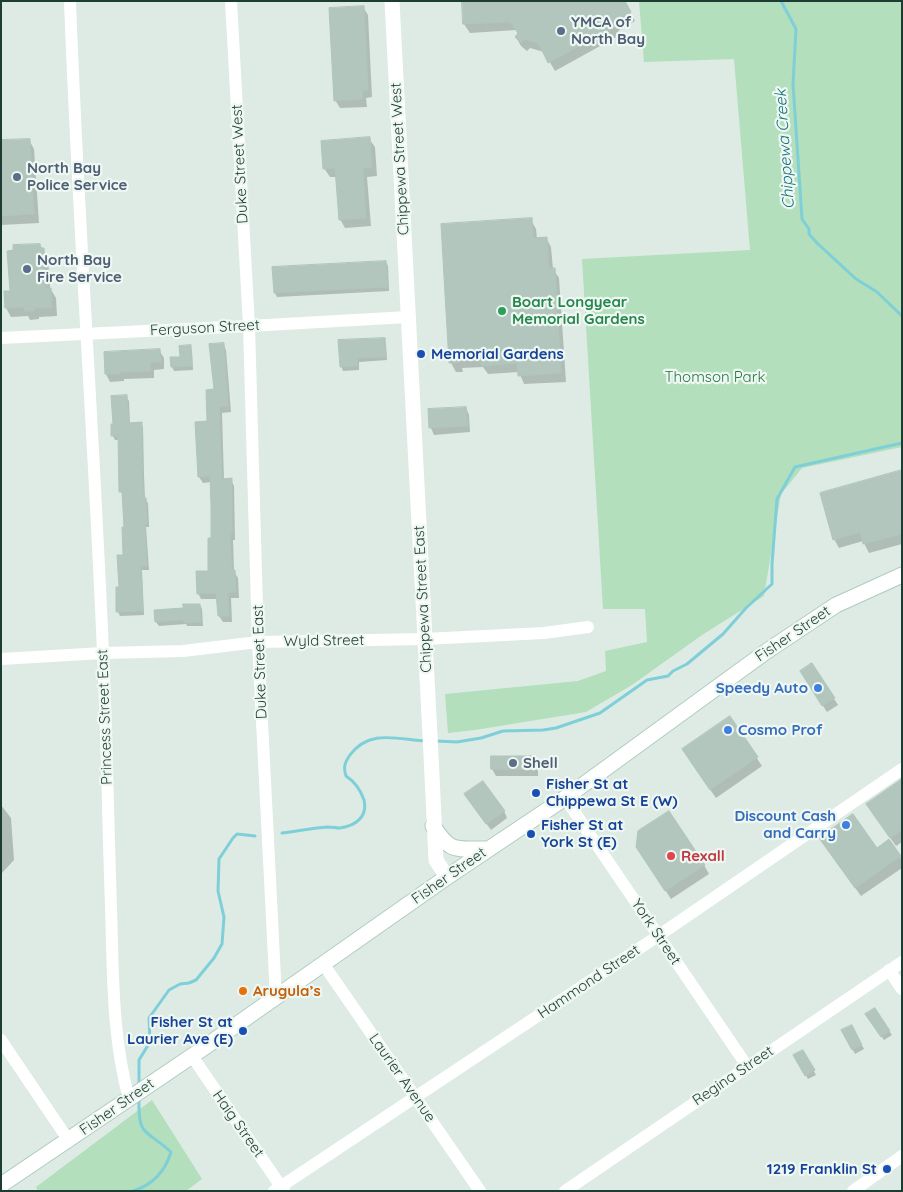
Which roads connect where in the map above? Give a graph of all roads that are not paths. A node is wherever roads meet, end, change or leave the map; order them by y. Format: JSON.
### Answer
{"nodes":[{"id":1,"x":70,"y":1,"type":"edge"},
{"id":2,"x":231,"y":1,"type":"edge"},
{"id":3,"x":392,"y":1,"type":"edge"},
{"id":4,"x":408,"y":317,"type":"junction"},
{"id":5,"x":248,"y":326,"type":"junction"},
{"id":6,"x":87,"y":334,"type":"junction"},
{"id":7,"x":1,"y":338,"type":"edge"},
{"id":8,"x":902,"y":575,"type":"edge"},
{"id":9,"x":588,"y":627,"type":"dead end"},
{"id":10,"x":425,"y":639,"type":"junction"},
{"id":11,"x":258,"y":642,"type":"junction"},
{"id":12,"x":103,"y":653,"type":"junction"},
{"id":13,"x":1,"y":659,"type":"edge"},
{"id":14,"x":902,"y":769,"type":"edge"},
{"id":15,"x":565,"y":798,"type":"junction"},
{"id":16,"x":433,"y":826,"type":"junction"},
{"id":17,"x":489,"y":849,"type":"junction"},
{"id":18,"x":447,"y":877,"type":"junction"},
{"id":19,"x":658,"y":936,"type":"junction"},
{"id":20,"x":902,"y":962,"type":"edge"},
{"id":21,"x":324,"y":965,"type":"junction"},
{"id":22,"x":889,"y":970,"type":"junction"},
{"id":23,"x":902,"y":989,"type":"edge"},
{"id":24,"x":276,"y":998,"type":"junction"},
{"id":25,"x":1,"y":1040,"type":"edge"},
{"id":26,"x":192,"y":1056,"type":"junction"},
{"id":27,"x":747,"y":1066,"type":"junction"},
{"id":28,"x":133,"y":1097,"type":"junction"},
{"id":29,"x":415,"y":1097,"type":"junction"},
{"id":30,"x":69,"y":1141,"type":"junction"},
{"id":31,"x":902,"y":1156,"type":"edge"},
{"id":32,"x":1,"y":1185,"type":"edge"},
{"id":33,"x":280,"y":1189,"type":"edge"},
{"id":34,"x":480,"y":1191,"type":"edge"},
{"id":35,"x":565,"y":1191,"type":"edge"},
{"id":36,"x":853,"y":1191,"type":"edge"}],
"edges":[{"from":1,"to":6,"type":"street","name":"Princess Street East"},
{"from":2,"to":5,"type":"street","name":"Duke Street West"},
{"from":3,"to":4,"type":"main road","name":"Chippewa Street West"},
{"from":4,"to":5,"type":"street","name":"Ferguson Street"},
{"from":4,"to":10,"type":"main road","name":"Chippewa Street East"},
{"from":5,"to":6,"type":"street","name":"Ferguson Street"},
{"from":5,"to":11,"type":"street","name":"Duke Street East"},
{"from":6,"to":7,"type":"street","name":"Ferguson Street"},
{"from":6,"to":12,"type":"street","name":"Princess Street East"},
{"from":8,"to":15,"type":"main road","name":"Fisher Street"},
{"from":9,"to":10,"type":"street","name":"Wyld Street"},
{"from":10,"to":11,"type":"street","name":"Wyld Street"},
{"from":10,"to":16,"type":"main road","name":"Chippewa Street East"},
{"from":11,"to":12,"type":"street","name":"Wyld Street"},
{"from":11,"to":24,"type":"street","name":"Duke Street East"},
{"from":12,"to":13,"type":"street","name":"Wyld Street"},
{"from":12,"to":28,"type":"street","name":"Princess Street East"},
{"from":14,"to":19,"type":"street","name":"Hammond Street"},
{"from":15,"to":17,"type":"main road","name":"Fisher Street"},
{"from":15,"to":19,"type":"street","name":"York Street"},
{"from":16,"to":17,"type":"main road"},
{"from":16,"to":18,"type":"main road","name":"Chippewa Street East"},
{"from":17,"to":18,"type":"main road","name":"Fisher Street"},
{"from":18,"to":21,"type":"main road","name":"Fisher Street"},
{"from":19,"to":27,"type":"street","name":"York Street"},
{"from":19,"to":29,"type":"street","name":"Hammond Street"},
{"from":20,"to":22,"type":"street","name":"Regina Street"},
{"from":21,"to":24,"type":"main road","name":"Fisher Street"},
{"from":21,"to":29,"type":"street","name":"Laurier Avenue"},
{"from":22,"to":23,"type":"street"},
{"from":22,"to":27,"type":"street","name":"Regina Street"},
{"from":24,"to":26,"type":"main road","name":"Fisher Street"},
{"from":25,"to":30,"type":"street"},
{"from":26,"to":28,"type":"main road","name":"Fisher Street"},
{"from":26,"to":33,"type":"street","name":"Haig Street"},
{"from":27,"to":35,"type":"street","name":"Regina Street"},
{"from":28,"to":30,"type":"main road","name":"Fisher Street"},
{"from":29,"to":33,"type":"street","name":"Hammond Street"},
{"from":29,"to":34,"type":"street","name":"Laurier Avenue"},
{"from":30,"to":32,"type":"main road","name":"Fisher Street"},
{"from":31,"to":36,"type":"street"}]}
